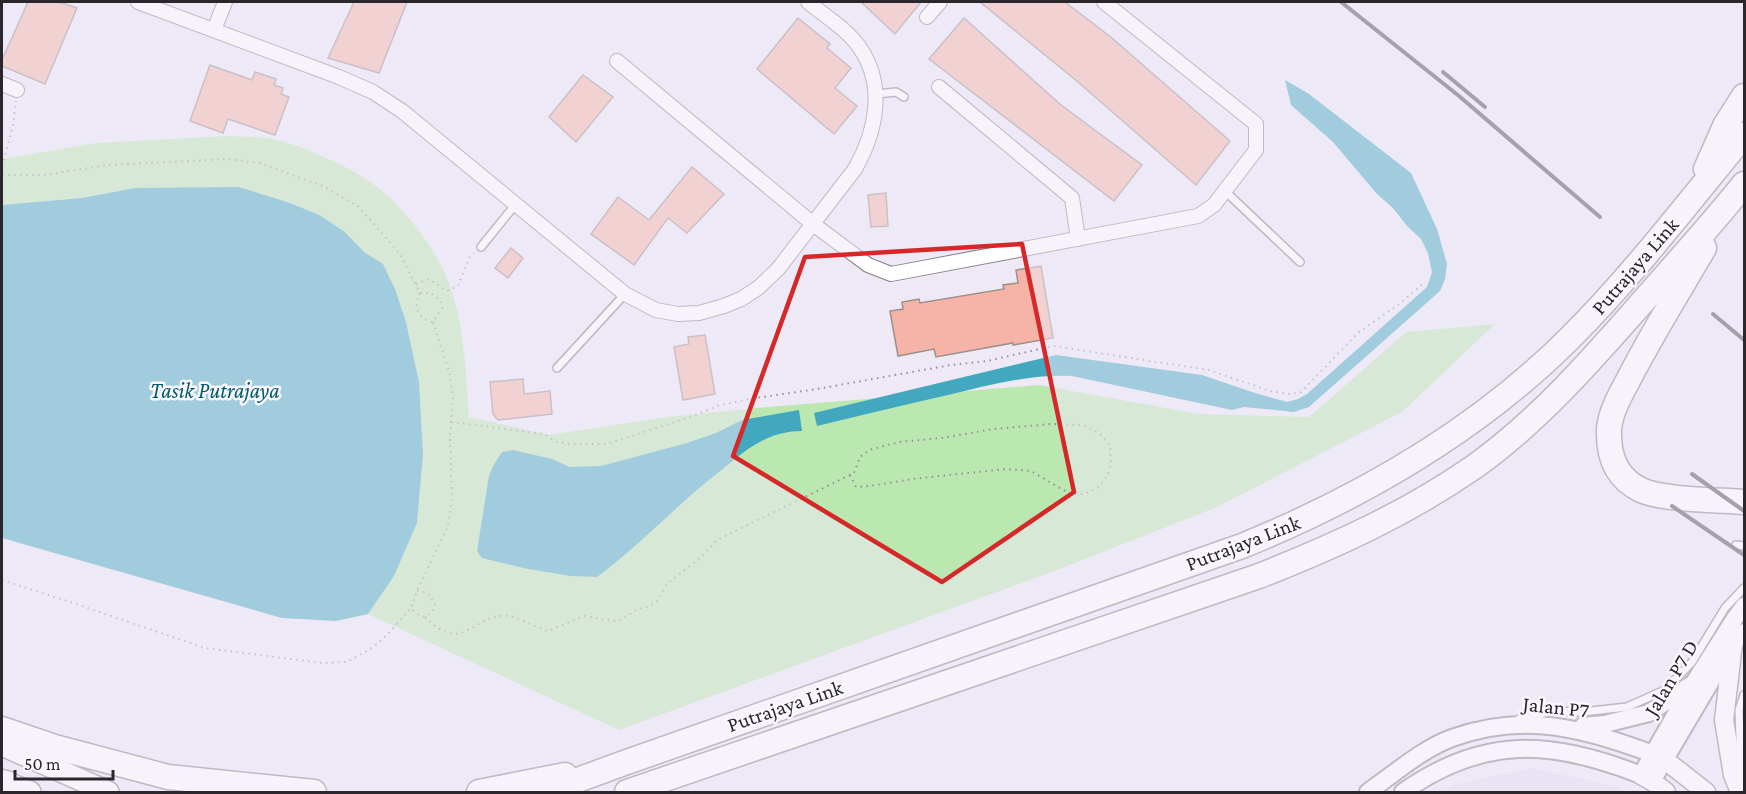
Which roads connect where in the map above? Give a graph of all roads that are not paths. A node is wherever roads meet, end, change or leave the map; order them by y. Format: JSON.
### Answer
{"nodes":[{"id":1,"x":138,"y":2,"type":"edge"},
{"id":2,"x":225,"y":2,"type":"edge"},
{"id":3,"x":808,"y":2,"type":"edge"},
{"id":4,"x":940,"y":2,"type":"edge"},
{"id":5,"x":1104,"y":2,"type":"edge"},
{"id":6,"x":927,"y":17,"type":"dead end"},
{"id":7,"x":214,"y":30,"type":"junction"},
{"id":8,"x":617,"y":61,"type":"dead end"},
{"id":9,"x":2,"y":84,"type":"edge"},
{"id":10,"x":939,"y":87,"type":"dead end"},
{"id":11,"x":17,"y":90,"type":"road end"},
{"id":12,"x":876,"y":94,"type":"junction"},
{"id":13,"x":1744,"y":96,"type":"edge"},
{"id":14,"x":904,"y":97,"type":"dead end"},
{"id":15,"x":1744,"y":135,"type":"edge"},
{"id":16,"x":1740,"y":189,"type":"edge"},
{"id":17,"x":1225,"y":191,"type":"junction"},
{"id":18,"x":1695,"y":196,"type":"junction"},
{"id":19,"x":515,"y":205,"type":"junction"},
{"id":20,"x":813,"y":224,"type":"junction"},
{"id":21,"x":1078,"y":239,"type":"junction"},
{"id":22,"x":481,"y":247,"type":"road end"},
{"id":23,"x":1300,"y":262,"type":"dead end"},
{"id":24,"x":625,"y":294,"type":"junction"},
{"id":25,"x":557,"y":368,"type":"dead end"},
{"id":26,"x":1744,"y":502,"type":"edge"},
{"id":27,"x":1744,"y":588,"type":"edge"},
{"id":28,"x":1744,"y":606,"type":"edge"},
{"id":29,"x":1739,"y":638,"type":"edge"},
{"id":30,"x":1693,"y":684,"type":"junction"},
{"id":31,"x":1744,"y":695,"type":"edge"},
{"id":32,"x":1494,"y":727,"type":"junction"},
{"id":33,"x":1568,"y":727,"type":"junction"},
{"id":34,"x":2,"y":729,"type":"edge"},
{"id":35,"x":2,"y":745,"type":"edge"},
{"id":36,"x":754,"y":748,"type":"junction"},
{"id":37,"x":1659,"y":757,"type":"junction"},
{"id":38,"x":624,"y":763,"type":"junction"},
{"id":39,"x":1744,"y":774,"type":"edge"},
{"id":40,"x":1653,"y":783,"type":"edge"},
{"id":41,"x":108,"y":792,"type":"edge"},
{"id":42,"x":314,"y":792,"type":"edge"},
{"id":43,"x":479,"y":792,"type":"edge"},
{"id":44,"x":545,"y":792,"type":"edge"},
{"id":45,"x":627,"y":792,"type":"edge"},
{"id":46,"x":668,"y":792,"type":"edge"},
{"id":47,"x":1368,"y":792,"type":"edge"},
{"id":48,"x":1403,"y":792,"type":"edge"},
{"id":49,"x":1706,"y":792,"type":"edge"},
{"id":50,"x":1740,"y":792,"type":"edge"}],
"edges":[{"from":1,"to":7,"type":"street"},
{"from":2,"to":7,"type":"street"},
{"from":3,"to":12,"type":"street"},
{"from":4,"to":6,"type":"street"},
{"from":5,"to":17,"type":"street"},
{"from":7,"to":19,"type":"street"},
{"from":8,"to":20,"type":"street"},
{"from":9,"to":11,"type":"street"},
{"from":10,"to":21,"type":"street"},
{"from":12,"to":14,"type":"lane"},
{"from":12,"to":20,"type":"street"},
{"from":13,"to":18,"type":"highway"},
{"from":15,"to":18,"type":"highway","name":"Putrajaya Link"},
{"from":16,"to":26,"type":"highway"},
{"from":16,"to":36,"type":"highway","name":"Putrajaya Link"},
{"from":17,"to":21,"type":"street"},
{"from":17,"to":23,"type":"lane"},
{"from":18,"to":38,"type":"highway","name":"Putrajaya Link"},
{"from":19,"to":22,"type":"lane"},
{"from":19,"to":24,"type":"street"},
{"from":20,"to":21,"type":"street"},
{"from":20,"to":24,"type":"street"},
{"from":24,"to":25,"type":"lane"},
{"from":27,"to":32,"type":"lane"},
{"from":28,"to":30,"type":"street","name":"Jalan P7 D"},
{"from":29,"to":37,"type":"street","name":"Jalan P7 D"},
{"from":29,"to":50,"type":"main road"},
{"from":30,"to":33,"type":"street"},
{"from":30,"to":37,"type":"street","name":"Jalan P7 D"},
{"from":31,"to":39,"type":"lane"},
{"from":32,"to":33,"type":"street","name":"Jalan P7"},
{"from":32,"to":47,"type":"street","name":"Jalan P7"},
{"from":33,"to":37,"type":"street","name":"Jalan P7"},
{"from":34,"to":42,"type":"highway"},
{"from":35,"to":41,"type":"main road"},
{"from":36,"to":45,"type":"highway"},
{"from":36,"to":46,"type":"highway"},
{"from":37,"to":40,"type":"street","name":"Jalan P7 D"},
{"from":37,"to":49,"type":"main road","name":"Jalan P7"},
{"from":38,"to":43,"type":"highway"},
{"from":38,"to":44,"type":"highway"},
{"from":40,"to":48,"type":"street","name":"Jalan P7"}]}
